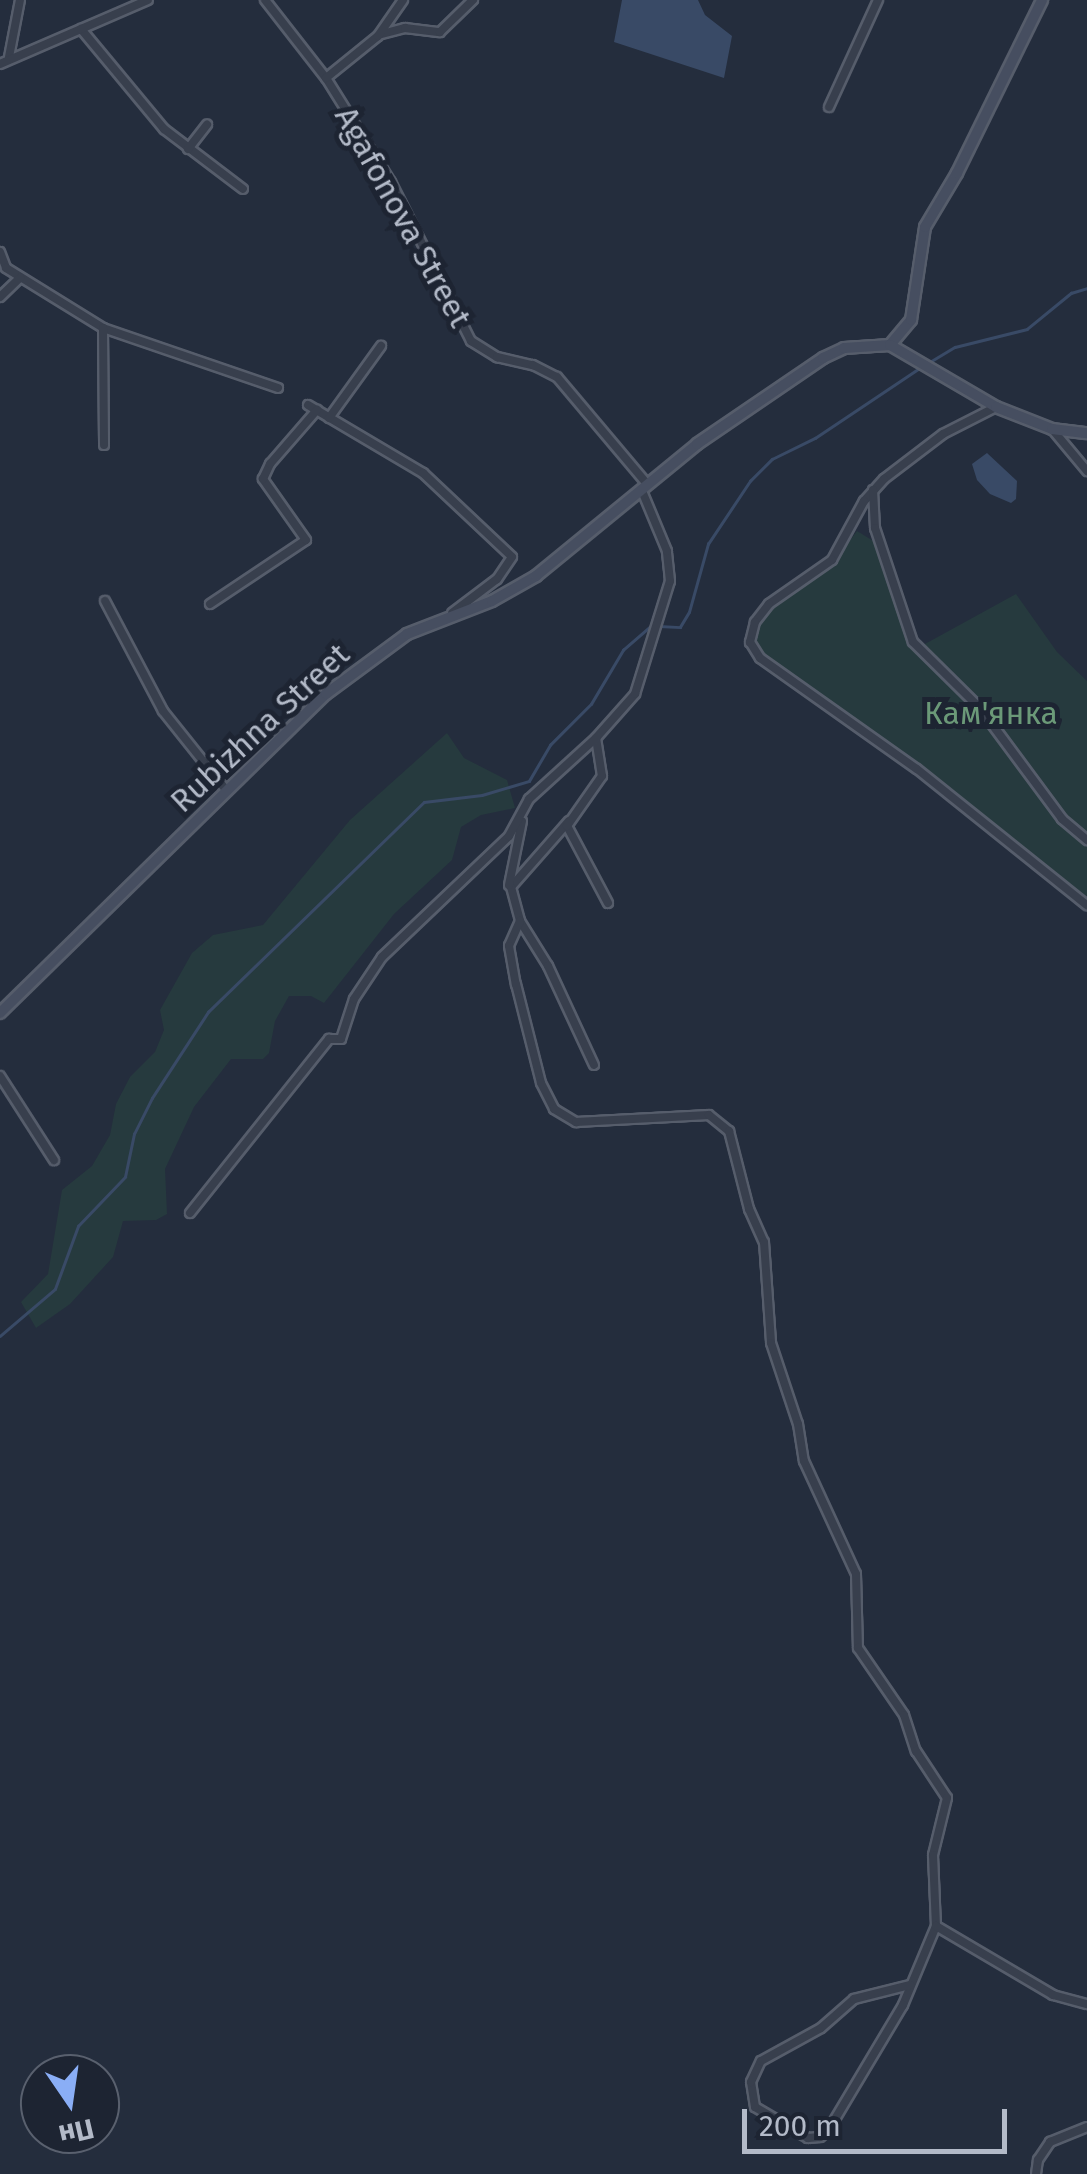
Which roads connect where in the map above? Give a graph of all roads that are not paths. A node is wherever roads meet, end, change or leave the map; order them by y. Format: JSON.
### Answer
{"nodes":[{"id":1,"x":20,"y":0,"type":"edge"},
{"id":2,"x":148,"y":0,"type":"edge"},
{"id":3,"x":265,"y":0,"type":"edge"},
{"id":4,"x":404,"y":0,"type":"edge"},
{"id":5,"x":474,"y":0,"type":"edge"},
{"id":6,"x":878,"y":0,"type":"edge"},
{"id":7,"x":1042,"y":0,"type":"edge"},
{"id":8,"x":81,"y":28,"type":"junction"},
{"id":9,"x":378,"y":36,"type":"junction"},
{"id":10,"x":9,"y":58,"type":"junction"},
{"id":11,"x":0,"y":64,"type":"edge"},
{"id":12,"x":326,"y":78,"type":"junction"},
{"id":13,"x":828,"y":107,"type":"dead end"},
{"id":14,"x":207,"y":125,"type":"dead end"},
{"id":15,"x":188,"y":149,"type":"junction"},
{"id":16,"x":243,"y":189,"type":"dead end"},
{"id":17,"x":0,"y":252,"type":"edge"},
{"id":18,"x":20,"y":278,"type":"junction"},
{"id":19,"x":0,"y":297,"type":"edge"},
{"id":20,"x":103,"y":328,"type":"junction"},
{"id":21,"x":381,"y":346,"type":"dead end"},
{"id":22,"x":890,"y":346,"type":"junction"},
{"id":23,"x":278,"y":388,"type":"dead end"},
{"id":24,"x":996,"y":407,"type":"junction"},
{"id":25,"x":330,"y":418,"type":"junction"},
{"id":26,"x":1052,"y":429,"type":"junction"},
{"id":27,"x":1087,"y":433,"type":"edge"},
{"id":28,"x":104,"y":445,"type":"dead end"},
{"id":29,"x":1087,"y":471,"type":"edge"},
{"id":30,"x":645,"y":488,"type":"junction"},
{"id":31,"x":873,"y":490,"type":"junction"},
{"id":32,"x":105,"y":601,"type":"dead end"},
{"id":33,"x":210,"y":604,"type":"dead end"},
{"id":34,"x":445,"y":618,"type":"junction"},
{"id":35,"x":596,"y":738,"type":"junction"},
{"id":36,"x":226,"y":790,"type":"junction"},
{"id":37,"x":522,"y":814,"type":"junction"},
{"id":38,"x":568,"y":820,"type":"junction"},
{"id":39,"x":1087,"y":840,"type":"edge"},
{"id":40,"x":515,"y":898,"type":"junction"},
{"id":41,"x":608,"y":903,"type":"dead end"},
{"id":42,"x":1087,"y":905,"type":"edge"},
{"id":43,"x":520,"y":922,"type":"junction"},
{"id":44,"x":1,"y":1011,"type":"edge"},
{"id":45,"x":594,"y":1064,"type":"dead end"},
{"id":46,"x":0,"y":1076,"type":"edge"},
{"id":47,"x":54,"y":1160,"type":"dead end"},
{"id":48,"x":190,"y":1213,"type":"dead end"},
{"id":49,"x":936,"y":1926,"type":"junction"},
{"id":50,"x":910,"y":1984,"type":"junction"},
{"id":51,"x":1087,"y":2004,"type":"edge"},
{"id":52,"x":1087,"y":2127,"type":"edge"},
{"id":53,"x":1036,"y":2174,"type":"edge"}],
"edges":[{"from":1,"to":10,"type":"street"},
{"from":2,"to":8,"type":"street"},
{"from":3,"to":12,"type":"street","name":"Agafonova Street"},
{"from":4,"to":9,"type":"street"},
{"from":5,"to":9,"type":"street"},
{"from":6,"to":13,"type":"street"},
{"from":7,"to":22,"type":"street"},
{"from":8,"to":10,"type":"street"},
{"from":8,"to":15,"type":"street"},
{"from":9,"to":12,"type":"street"},
{"from":10,"to":11,"type":"street"},
{"from":12,"to":30,"type":"street","name":"Agafonova Street"},
{"from":14,"to":15,"type":"street"},
{"from":15,"to":16,"type":"street"},
{"from":17,"to":18,"type":"street"},
{"from":18,"to":19,"type":"street"},
{"from":18,"to":20,"type":"street"},
{"from":20,"to":23,"type":"street"},
{"from":20,"to":28,"type":"street"},
{"from":21,"to":25,"type":"street"},
{"from":22,"to":24,"type":"street"},
{"from":22,"to":30,"type":"street","name":"Rubizhna Street"},
{"from":24,"to":26,"type":"street"},
{"from":24,"to":31,"type":"street"},
{"from":25,"to":33,"type":"street"},
{"from":25,"to":34,"type":"street"},
{"from":26,"to":27,"type":"street"},
{"from":26,"to":29,"type":"street"},
{"from":30,"to":34,"type":"street","name":"Rubizhna Street"},
{"from":30,"to":35,"type":"street","name":"Agafonova Street"},
{"from":31,"to":39,"type":"street"},
{"from":31,"to":42,"type":"street"},
{"from":32,"to":36,"type":"street"},
{"from":34,"to":36,"type":"street","name":"Rubizhna Street"},
{"from":35,"to":37,"type":"street","name":"Agafonova Street"},
{"from":35,"to":38,"type":"street"},
{"from":36,"to":44,"type":"street","name":"Rubizhna Street"},
{"from":37,"to":40,"type":"street"},
{"from":37,"to":48,"type":"street","name":"Agafonova Street"},
{"from":38,"to":40,"type":"street"},
{"from":38,"to":41,"type":"street"},
{"from":40,"to":43,"type":"street"},
{"from":43,"to":45,"type":"street"},
{"from":43,"to":49,"type":"street"},
{"from":46,"to":47,"type":"street"},
{"from":49,"to":50,"type":"street"},
{"from":49,"to":51,"type":"street"},
{"from":50,"to":50,"type":"street"},
{"from":52,"to":53,"type":"street"}]}
